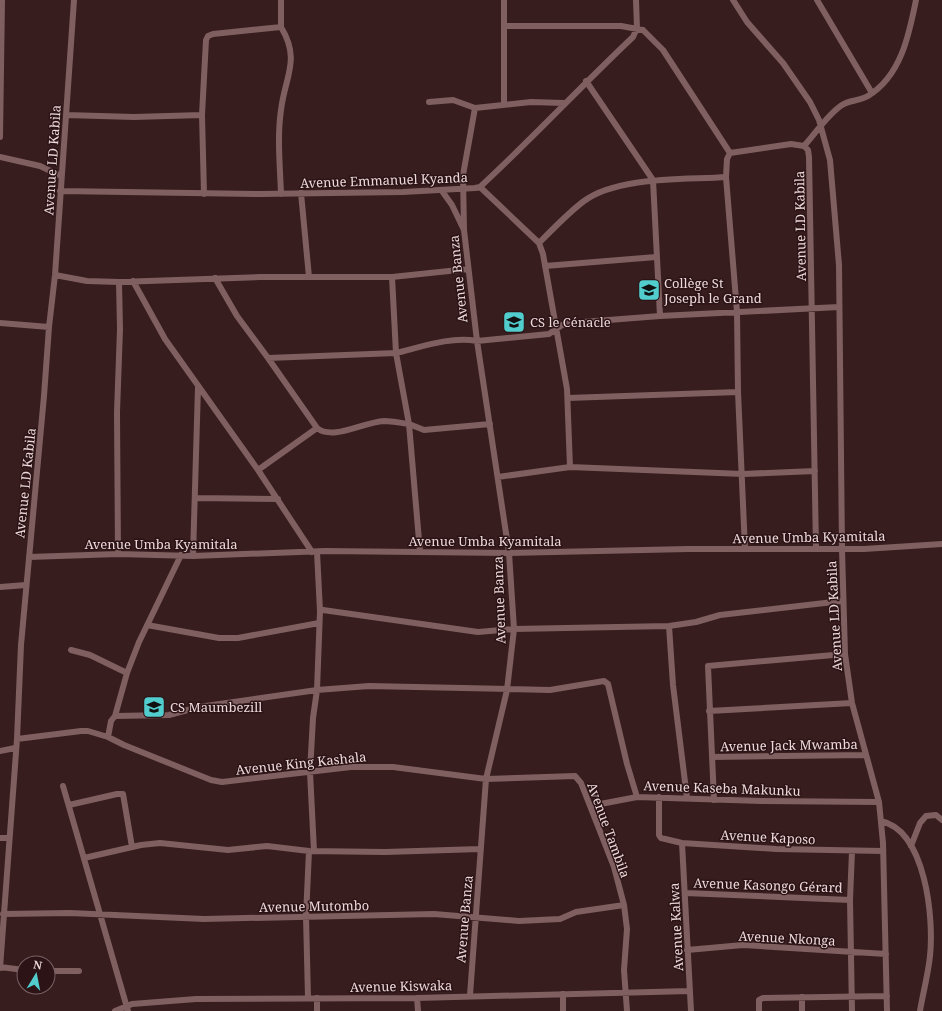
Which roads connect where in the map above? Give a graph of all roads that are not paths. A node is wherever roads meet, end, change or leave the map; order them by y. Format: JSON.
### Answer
{"nodes":[{"id":1,"x":2,"y":0,"type":"edge"},
{"id":2,"x":74,"y":0,"type":"edge"},
{"id":3,"x":281,"y":0,"type":"edge"},
{"id":4,"x":504,"y":0,"type":"edge"},
{"id":5,"x":636,"y":0,"type":"edge"},
{"id":6,"x":733,"y":0,"type":"edge"},
{"id":7,"x":817,"y":0,"type":"edge"},
{"id":8,"x":916,"y":0,"type":"edge"},
{"id":9,"x":504,"y":26,"type":"junction"},
{"id":10,"x":281,"y":27,"type":"junction"},
{"id":11,"x":637,"y":28,"type":"junction"},
{"id":12,"x":586,"y":81,"type":"junction"},
{"id":13,"x":872,"y":93,"type":"junction"},
{"id":14,"x":429,"y":102,"type":"dead end"},
{"id":15,"x":564,"y":103,"type":"junction"},
{"id":16,"x":504,"y":105,"type":"junction"},
{"id":17,"x":475,"y":108,"type":"junction"},
{"id":18,"x":66,"y":115,"type":"junction"},
{"id":19,"x":202,"y":115,"type":"junction"},
{"id":20,"x":820,"y":128,"type":"junction"},
{"id":21,"x":0,"y":137,"type":"edge"},
{"id":22,"x":804,"y":146,"type":"junction"},
{"id":23,"x":730,"y":153,"type":"junction"},
{"id":24,"x":0,"y":157,"type":"edge"},
{"id":25,"x":61,"y":176,"type":"junction"},
{"id":26,"x":726,"y":177,"type":"junction"},
{"id":27,"x":653,"y":180,"type":"junction"},
{"id":28,"x":480,"y":187,"type":"junction"},
{"id":29,"x":464,"y":190,"type":"junction"},
{"id":30,"x":60,"y":191,"type":"junction"},
{"id":31,"x":442,"y":191,"type":"junction"},
{"id":32,"x":302,"y":193,"type":"junction"},
{"id":33,"x":204,"y":194,"type":"junction"},
{"id":34,"x":281,"y":194,"type":"junction"},
{"id":35,"x":464,"y":230,"type":"junction"},
{"id":36,"x":539,"y":243,"type":"junction"},
{"id":37,"x":656,"y":257,"type":"junction"},
{"id":38,"x":545,"y":266,"type":"junction"},
{"id":39,"x":468,"y":269,"type":"junction"},
{"id":40,"x":55,"y":275,"type":"junction"},
{"id":41,"x":309,"y":277,"type":"junction"},
{"id":42,"x":392,"y":277,"type":"junction"},
{"id":43,"x":215,"y":278,"type":"junction"},
{"id":44,"x":133,"y":281,"type":"junction"},
{"id":45,"x":119,"y":282,"type":"junction"},
{"id":46,"x":839,"y":307,"type":"junction"},
{"id":47,"x":813,"y":308,"type":"junction"},
{"id":48,"x":737,"y":312,"type":"junction"},
{"id":49,"x":660,"y":316,"type":"junction"},
{"id":50,"x":0,"y":323,"type":"edge"},
{"id":51,"x":49,"y":327,"type":"junction"},
{"id":52,"x":555,"y":330,"type":"junction"},
{"id":53,"x":477,"y":341,"type":"junction"},
{"id":54,"x":396,"y":353,"type":"junction"},
{"id":55,"x":268,"y":358,"type":"junction"},
{"id":56,"x":198,"y":387,"type":"junction"},
{"id":57,"x":738,"y":392,"type":"junction"},
{"id":58,"x":568,"y":398,"type":"junction"},
{"id":59,"x":409,"y":424,"type":"junction"},
{"id":60,"x":490,"y":424,"type":"junction"},
{"id":61,"x":317,"y":428,"type":"junction"},
{"id":62,"x":570,"y":467,"type":"junction"},
{"id":63,"x":258,"y":470,"type":"junction"},
{"id":64,"x":815,"y":471,"type":"junction"},
{"id":65,"x":743,"y":474,"type":"junction"},
{"id":66,"x":498,"y":478,"type":"junction"},
{"id":67,"x":195,"y":498,"type":"junction"},
{"id":68,"x":278,"y":500,"type":"junction"},
{"id":69,"x":942,"y":544,"type":"edge"},
{"id":70,"x":816,"y":548,"type":"junction"},
{"id":71,"x":745,"y":549,"type":"junction"},
{"id":72,"x":842,"y":549,"type":"junction"},
{"id":73,"x":315,"y":552,"type":"junction"},
{"id":74,"x":420,"y":552,"type":"junction"},
{"id":75,"x":509,"y":553,"type":"junction"},
{"id":76,"x":118,"y":554,"type":"junction"},
{"id":77,"x":181,"y":555,"type":"junction"},
{"id":78,"x":29,"y":556,"type":"junction"},
{"id":79,"x":193,"y":556,"type":"junction"},
{"id":80,"x":26,"y":585,"type":"junction"},
{"id":81,"x":0,"y":587,"type":"edge"},
{"id":82,"x":842,"y":601,"type":"junction"},
{"id":83,"x":320,"y":611,"type":"junction"},
{"id":84,"x":319,"y":623,"type":"junction"},
{"id":85,"x":147,"y":625,"type":"junction"},
{"id":86,"x":669,"y":626,"type":"junction"},
{"id":87,"x":514,"y":629,"type":"junction"},
{"id":88,"x":71,"y":650,"type":"dead end"},
{"id":89,"x":845,"y":654,"type":"junction"},
{"id":90,"x":127,"y":673,"type":"junction"},
{"id":91,"x":317,"y":690,"type":"junction"},
{"id":92,"x":507,"y":690,"type":"junction"},
{"id":93,"x":852,"y":703,"type":"junction"},
{"id":94,"x":709,"y":711,"type":"junction"},
{"id":95,"x":115,"y":716,"type":"junction"},
{"id":96,"x":108,"y":737,"type":"junction"},
{"id":97,"x":17,"y":739,"type":"junction"},
{"id":98,"x":15,"y":748,"type":"junction"},
{"id":99,"x":0,"y":751,"type":"edge"},
{"id":100,"x":866,"y":755,"type":"junction"},
{"id":101,"x":712,"y":757,"type":"junction"},
{"id":102,"x":310,"y":772,"type":"junction"},
{"id":103,"x":575,"y":776,"type":"joint"},
{"id":104,"x":486,"y":778,"type":"junction"},
{"id":105,"x":63,"y":786,"type":"dead end"},
{"id":106,"x":637,"y":797,"type":"junction"},
{"id":107,"x":659,"y":797,"type":"junction"},
{"id":108,"x":687,"y":798,"type":"junction"},
{"id":109,"x":714,"y":800,"type":"junction"},
{"id":110,"x":879,"y":802,"type":"junction"},
{"id":111,"x":69,"y":805,"type":"junction"},
{"id":112,"x":590,"y":806,"type":"junction"},
{"id":113,"x":942,"y":820,"type":"edge"},
{"id":114,"x":881,"y":821,"type":"junction"},
{"id":115,"x":0,"y":838,"type":"edge"},
{"id":116,"x":8,"y":838,"type":"junction"},
{"id":117,"x":682,"y":843,"type":"junction"},
{"id":118,"x":911,"y":846,"type":"junction"},
{"id":119,"x":132,"y":847,"type":"junction"},
{"id":120,"x":480,"y":849,"type":"junction"},
{"id":121,"x":312,"y":851,"type":"junction"},
{"id":122,"x":852,"y":851,"type":"junction"},
{"id":123,"x":883,"y":851,"type":"junction"},
{"id":124,"x":84,"y":858,"type":"junction"},
{"id":125,"x":685,"y":893,"type":"junction"},
{"id":126,"x":2,"y":898,"type":"edge"},
{"id":127,"x":850,"y":900,"type":"junction"},
{"id":128,"x":624,"y":905,"type":"junction"},
{"id":129,"x":3,"y":914,"type":"junction"},
{"id":130,"x":100,"y":914,"type":"junction"},
{"id":131,"x":306,"y":916,"type":"junction"},
{"id":132,"x":476,"y":918,"type":"junction"},
{"id":133,"x":687,"y":950,"type":"junction"},
{"id":134,"x":852,"y":952,"type":"junction"},
{"id":135,"x":886,"y":954,"type":"junction"},
{"id":136,"x":0,"y":956,"type":"edge"},
{"id":137,"x":0,"y":967,"type":"edge"},
{"id":138,"x":16,"y":969,"type":"edge"},
{"id":139,"x":79,"y":971,"type":"dead end"},
{"id":140,"x":56,"y":972,"type":"edge"},
{"id":141,"x":690,"y":991,"type":"junction"},
{"id":142,"x":625,"y":993,"type":"junction"},
{"id":143,"x":563,"y":994,"type":"junction"},
{"id":144,"x":470,"y":996,"type":"junction"},
{"id":145,"x":851,"y":996,"type":"junction"},
{"id":146,"x":887,"y":996,"type":"junction"},
{"id":147,"x":802,"y":997,"type":"junction"},
{"id":148,"x":308,"y":998,"type":"junction"},
{"id":149,"x":317,"y":998,"type":"junction"},
{"id":150,"x":417,"y":998,"type":"junction"},
{"id":151,"x":127,"y":1008,"type":"edge"},
{"id":152,"x":115,"y":1011,"type":"edge"},
{"id":153,"x":317,"y":1011,"type":"edge"},
{"id":154,"x":418,"y":1011,"type":"edge"},
{"id":155,"x":563,"y":1011,"type":"edge"},
{"id":156,"x":627,"y":1011,"type":"edge"},
{"id":157,"x":691,"y":1011,"type":"edge"},
{"id":158,"x":759,"y":1011,"type":"edge"},
{"id":159,"x":802,"y":1011,"type":"edge"},
{"id":160,"x":852,"y":1011,"type":"edge"},
{"id":161,"x":887,"y":1011,"type":"edge"},
{"id":162,"x":920,"y":1011,"type":"edge"}],
"edges":[{"from":1,"to":21,"type":"street"},
{"from":2,"to":18,"type":"street","name":"Avenue LD Kabila"},
{"from":3,"to":10,"type":"street"},
{"from":4,"to":9,"type":"street"},
{"from":5,"to":11,"type":"street"},
{"from":6,"to":20,"type":"street","name":"Avenue LD Kabila"},
{"from":7,"to":13,"type":"street"},
{"from":8,"to":13,"type":"street"},
{"from":9,"to":11,"type":"street"},
{"from":9,"to":16,"type":"street"},
{"from":10,"to":19,"type":"street"},
{"from":10,"to":34,"type":"street"},
{"from":11,"to":12,"type":"street","name":"Avenue Emmanuel Kyanda"},
{"from":11,"to":23,"type":"street"},
{"from":12,"to":15,"type":"street","name":"Avenue Emmanuel Kyanda"},
{"from":12,"to":27,"type":"street"},
{"from":13,"to":20,"type":"street"},
{"from":14,"to":17,"type":"street"},
{"from":15,"to":16,"type":"street"},
{"from":15,"to":28,"type":"street","name":"Avenue Emmanuel Kyanda"},
{"from":16,"to":17,"type":"street"},
{"from":17,"to":29,"type":"street","name":"Avenue Banza"},
{"from":18,"to":19,"type":"street"},
{"from":18,"to":25,"type":"street","name":"Avenue LD Kabila"},
{"from":19,"to":33,"type":"street"},
{"from":20,"to":22,"type":"street"},
{"from":20,"to":46,"type":"street","name":"Avenue LD Kabila"},
{"from":22,"to":23,"type":"street"},
{"from":22,"to":47,"type":"street","name":"Avenue LD Kabila"},
{"from":23,"to":26,"type":"street"},
{"from":24,"to":25,"type":"street"},
{"from":25,"to":30,"type":"street","name":"Avenue LD Kabila"},
{"from":26,"to":27,"type":"street"},
{"from":26,"to":48,"type":"street"},
{"from":27,"to":36,"type":"street"},
{"from":27,"to":37,"type":"street"},
{"from":28,"to":29,"type":"street","name":"Avenue Emmanuel Kyanda"},
{"from":28,"to":36,"type":"street"},
{"from":29,"to":31,"type":"street","name":"Avenue Emmanuel Kyanda"},
{"from":29,"to":35,"type":"street","name":"Avenue Banza"},
{"from":30,"to":33,"type":"street","name":"Avenue Emmanuel Kyanda"},
{"from":30,"to":40,"type":"street","name":"Avenue LD Kabila"},
{"from":31,"to":32,"type":"street","name":"Avenue Emmanuel Kyanda"},
{"from":31,"to":35,"type":"street"},
{"from":32,"to":34,"type":"street","name":"Avenue Emmanuel Kyanda"},
{"from":32,"to":41,"type":"street"},
{"from":33,"to":34,"type":"street","name":"Avenue Emmanuel Kyanda"},
{"from":35,"to":39,"type":"street","name":"Avenue Banza"},
{"from":36,"to":38,"type":"street"},
{"from":37,"to":38,"type":"street"},
{"from":37,"to":49,"type":"street"},
{"from":38,"to":52,"type":"street"},
{"from":39,"to":42,"type":"street"},
{"from":39,"to":53,"type":"street","name":"Avenue Banza"},
{"from":40,"to":45,"type":"street"},
{"from":40,"to":51,"type":"street","name":"Avenue LD Kabila"},
{"from":41,"to":42,"type":"street"},
{"from":41,"to":43,"type":"street"},
{"from":42,"to":54,"type":"street"},
{"from":43,"to":44,"type":"street"},
{"from":43,"to":55,"type":"street"},
{"from":44,"to":45,"type":"street"},
{"from":44,"to":56,"type":"street"},
{"from":45,"to":76,"type":"street"},
{"from":46,"to":47,"type":"street"},
{"from":46,"to":72,"type":"street","name":"Avenue LD Kabila"},
{"from":47,"to":48,"type":"street"},
{"from":47,"to":64,"type":"street","name":"Avenue LD Kabila"},
{"from":48,"to":49,"type":"street"},
{"from":48,"to":57,"type":"street"},
{"from":49,"to":52,"type":"street"},
{"from":50,"to":51,"type":"street"},
{"from":51,"to":78,"type":"street","name":"Avenue LD Kabila"},
{"from":52,"to":53,"type":"street"},
{"from":52,"to":58,"type":"street"},
{"from":53,"to":54,"type":"street"},
{"from":53,"to":60,"type":"street","name":"Avenue Banza"},
{"from":54,"to":55,"type":"street"},
{"from":54,"to":59,"type":"street"},
{"from":55,"to":61,"type":"street"},
{"from":56,"to":63,"type":"street"},
{"from":56,"to":67,"type":"street"},
{"from":57,"to":58,"type":"street"},
{"from":57,"to":65,"type":"street"},
{"from":58,"to":62,"type":"street"},
{"from":59,"to":60,"type":"street"},
{"from":59,"to":61,"type":"street"},
{"from":59,"to":74,"type":"street"},
{"from":60,"to":66,"type":"street","name":"Avenue Banza"},
{"from":61,"to":63,"type":"street"},
{"from":62,"to":65,"type":"street"},
{"from":62,"to":66,"type":"street"},
{"from":63,"to":68,"type":"street"},
{"from":64,"to":65,"type":"street"},
{"from":64,"to":70,"type":"street","name":"Avenue LD Kabila"},
{"from":65,"to":71,"type":"street"},
{"from":66,"to":75,"type":"street","name":"Avenue Banza"},
{"from":67,"to":68,"type":"street"},
{"from":67,"to":79,"type":"street"},
{"from":68,"to":73,"type":"street"},
{"from":69,"to":72,"type":"street","name":"Avenue Umba Kyamitala"},
{"from":70,"to":71,"type":"street","name":"Avenue Umba Kyamitala"},
{"from":70,"to":72,"type":"street","name":"Avenue Umba Kyamitala"},
{"from":71,"to":75,"type":"street","name":"Avenue Umba Kyamitala"},
{"from":72,"to":82,"type":"street","name":"Avenue LD Kabila"},
{"from":73,"to":74,"type":"street","name":"Avenue Umba Kyamitala"},
{"from":73,"to":79,"type":"street","name":"Avenue Umba Kyamitala"},
{"from":73,"to":83,"type":"street"},
{"from":74,"to":75,"type":"street","name":"Avenue Umba Kyamitala"},
{"from":75,"to":87,"type":"street","name":"Avenue Banza"},
{"from":76,"to":77,"type":"street","name":"Avenue Umba Kyamitala"},
{"from":76,"to":78,"type":"street","name":"Avenue Umba Kyamitala"},
{"from":77,"to":79,"type":"street","name":"Avenue Umba Kyamitala"},
{"from":77,"to":85,"type":"street"},
{"from":78,"to":80,"type":"street","name":"Avenue LD Kabila"},
{"from":80,"to":81,"type":"street"},
{"from":80,"to":97,"type":"street","name":"Avenue LD Kabila"},
{"from":82,"to":86,"type":"street"},
{"from":82,"to":89,"type":"street","name":"Avenue LD Kabila"},
{"from":83,"to":84,"type":"street"},
{"from":83,"to":87,"type":"street"},
{"from":84,"to":85,"type":"street"},
{"from":84,"to":91,"type":"street"},
{"from":85,"to":90,"type":"street"},
{"from":86,"to":87,"type":"street"},
{"from":86,"to":108,"type":"street"},
{"from":87,"to":92,"type":"street","name":"Avenue Banza"},
{"from":88,"to":90,"type":"street"},
{"from":89,"to":93,"type":"street","name":"Avenue LD Kabila"},
{"from":89,"to":94,"type":"street"},
{"from":90,"to":95,"type":"street"},
{"from":91,"to":92,"type":"street"},
{"from":91,"to":95,"type":"street"},
{"from":91,"to":102,"type":"street"},
{"from":92,"to":104,"type":"street","name":"Avenue Banza"},
{"from":92,"to":106,"type":"street"},
{"from":93,"to":94,"type":"street"},
{"from":93,"to":100,"type":"street","name":"Avenue LD Kabila"},
{"from":94,"to":101,"type":"street"},
{"from":95,"to":96,"type":"street"},
{"from":96,"to":97,"type":"street","name":"Avenue King Kashala"},
{"from":96,"to":102,"type":"street","name":"Avenue King Kashala"},
{"from":97,"to":98,"type":"street","name":"Avenue LD Kabila"},
{"from":98,"to":99,"type":"street"},
{"from":98,"to":116,"type":"street","name":"Avenue LD Kabila"},
{"from":100,"to":101,"type":"street","name":"Avenue Jack Mwamba"},
{"from":100,"to":110,"type":"street","name":"Avenue LD Kabila"},
{"from":101,"to":109,"type":"street"},
{"from":102,"to":104,"type":"street","name":"Avenue King Kashala"},
{"from":102,"to":121,"type":"street"},
{"from":103,"to":104,"type":"street","name":"Avenue King Kashala"},
{"from":103,"to":112,"type":"street","name":"Avenue Tambila"},
{"from":104,"to":120,"type":"street","name":"Avenue Banza"},
{"from":105,"to":111,"type":"street"},
{"from":106,"to":107,"type":"street","name":"Avenue Kaseba Makunku"},
{"from":106,"to":112,"type":"street","name":"Avenue Kaseba Makunku"},
{"from":107,"to":108,"type":"street","name":"Avenue Kaseba Makunku"},
{"from":107,"to":117,"type":"street","name":"Avenue Kaposo"},
{"from":108,"to":109,"type":"street","name":"Avenue Kaseba Makunku"},
{"from":109,"to":110,"type":"street","name":"Avenue Kaseba Makunku"},
{"from":110,"to":114,"type":"street","name":"Avenue LD Kabila"},
{"from":111,"to":119,"type":"street"},
{"from":111,"to":124,"type":"street"},
{"from":112,"to":128,"type":"street","name":"Avenue Tambila"},
{"from":113,"to":118,"type":"street"},
{"from":114,"to":118,"type":"street"},
{"from":114,"to":123,"type":"street","name":"Avenue LD Kabila"},
{"from":115,"to":116,"type":"street"},
{"from":116,"to":126,"type":"street","name":"Avenue LD Kabila"},
{"from":117,"to":122,"type":"street","name":"Avenue Kaposo"},
{"from":117,"to":125,"type":"street","name":"Avenue Kalwa"},
{"from":118,"to":162,"type":"street"},
{"from":119,"to":121,"type":"street"},
{"from":119,"to":124,"type":"street"},
{"from":120,"to":121,"type":"street"},
{"from":120,"to":132,"type":"street","name":"Avenue Banza"},
{"from":121,"to":131,"type":"street"},
{"from":122,"to":123,"type":"street","name":"Avenue Kaposo"},
{"from":122,"to":127,"type":"street"},
{"from":123,"to":135,"type":"street","name":"Avenue LD Kabila"},
{"from":124,"to":130,"type":"street"},
{"from":125,"to":127,"type":"street","name":"Avenue Kasongo Gérard"},
{"from":125,"to":133,"type":"street","name":"Avenue Kalwa"},
{"from":126,"to":129,"type":"street","name":"Avenue LD Kabila"},
{"from":127,"to":134,"type":"street"},
{"from":128,"to":132,"type":"street","name":"Avenue Mutombo"},
{"from":128,"to":142,"type":"street","name":"Avenue Tambila"},
{"from":129,"to":130,"type":"street","name":"Avenue Mutombo"},
{"from":129,"to":136,"type":"street","name":"Avenue LD Kabila"},
{"from":130,"to":131,"type":"street","name":"Avenue Mutombo"},
{"from":130,"to":151,"type":"street"},
{"from":131,"to":132,"type":"street","name":"Avenue Mutombo"},
{"from":131,"to":148,"type":"street"},
{"from":132,"to":144,"type":"street","name":"Avenue Banza"},
{"from":133,"to":134,"type":"street","name":"Avenue Nkonga"},
{"from":133,"to":141,"type":"street","name":"Avenue Kalwa"},
{"from":134,"to":135,"type":"street","name":"Avenue Nkonga"},
{"from":134,"to":145,"type":"street"},
{"from":135,"to":146,"type":"street","name":"Avenue LD Kabila"},
{"from":136,"to":137,"type":"street","name":"Avenue LD Kabila"},
{"from":137,"to":138,"type":"street"},
{"from":139,"to":140,"type":"street"},
{"from":141,"to":142,"type":"street","name":"Avenue Kiswaka"},
{"from":141,"to":157,"type":"street","name":"Avenue Kalwa"},
{"from":142,"to":143,"type":"street","name":"Avenue Kiswaka"},
{"from":142,"to":156,"type":"street","name":"Avenue Tambila"},
{"from":143,"to":144,"type":"street","name":"Avenue Kiswaka"},
{"from":143,"to":155,"type":"street"},
{"from":144,"to":150,"type":"street","name":"Avenue Kiswaka"},
{"from":145,"to":146,"type":"street"},
{"from":145,"to":147,"type":"street"},
{"from":145,"to":160,"type":"street"},
{"from":146,"to":161,"type":"street","name":"Avenue LD Kabila"},
{"from":147,"to":158,"type":"street"},
{"from":147,"to":159,"type":"street"},
{"from":148,"to":149,"type":"street","name":"Avenue Kiswaka"},
{"from":148,"to":151,"type":"street","name":"Avenue Kiswaka"},
{"from":149,"to":150,"type":"street","name":"Avenue Kiswaka"},
{"from":149,"to":153,"type":"street"},
{"from":150,"to":154,"type":"street"},
{"from":151,"to":152,"type":"street","name":"Avenue Kiswaka"}]}
